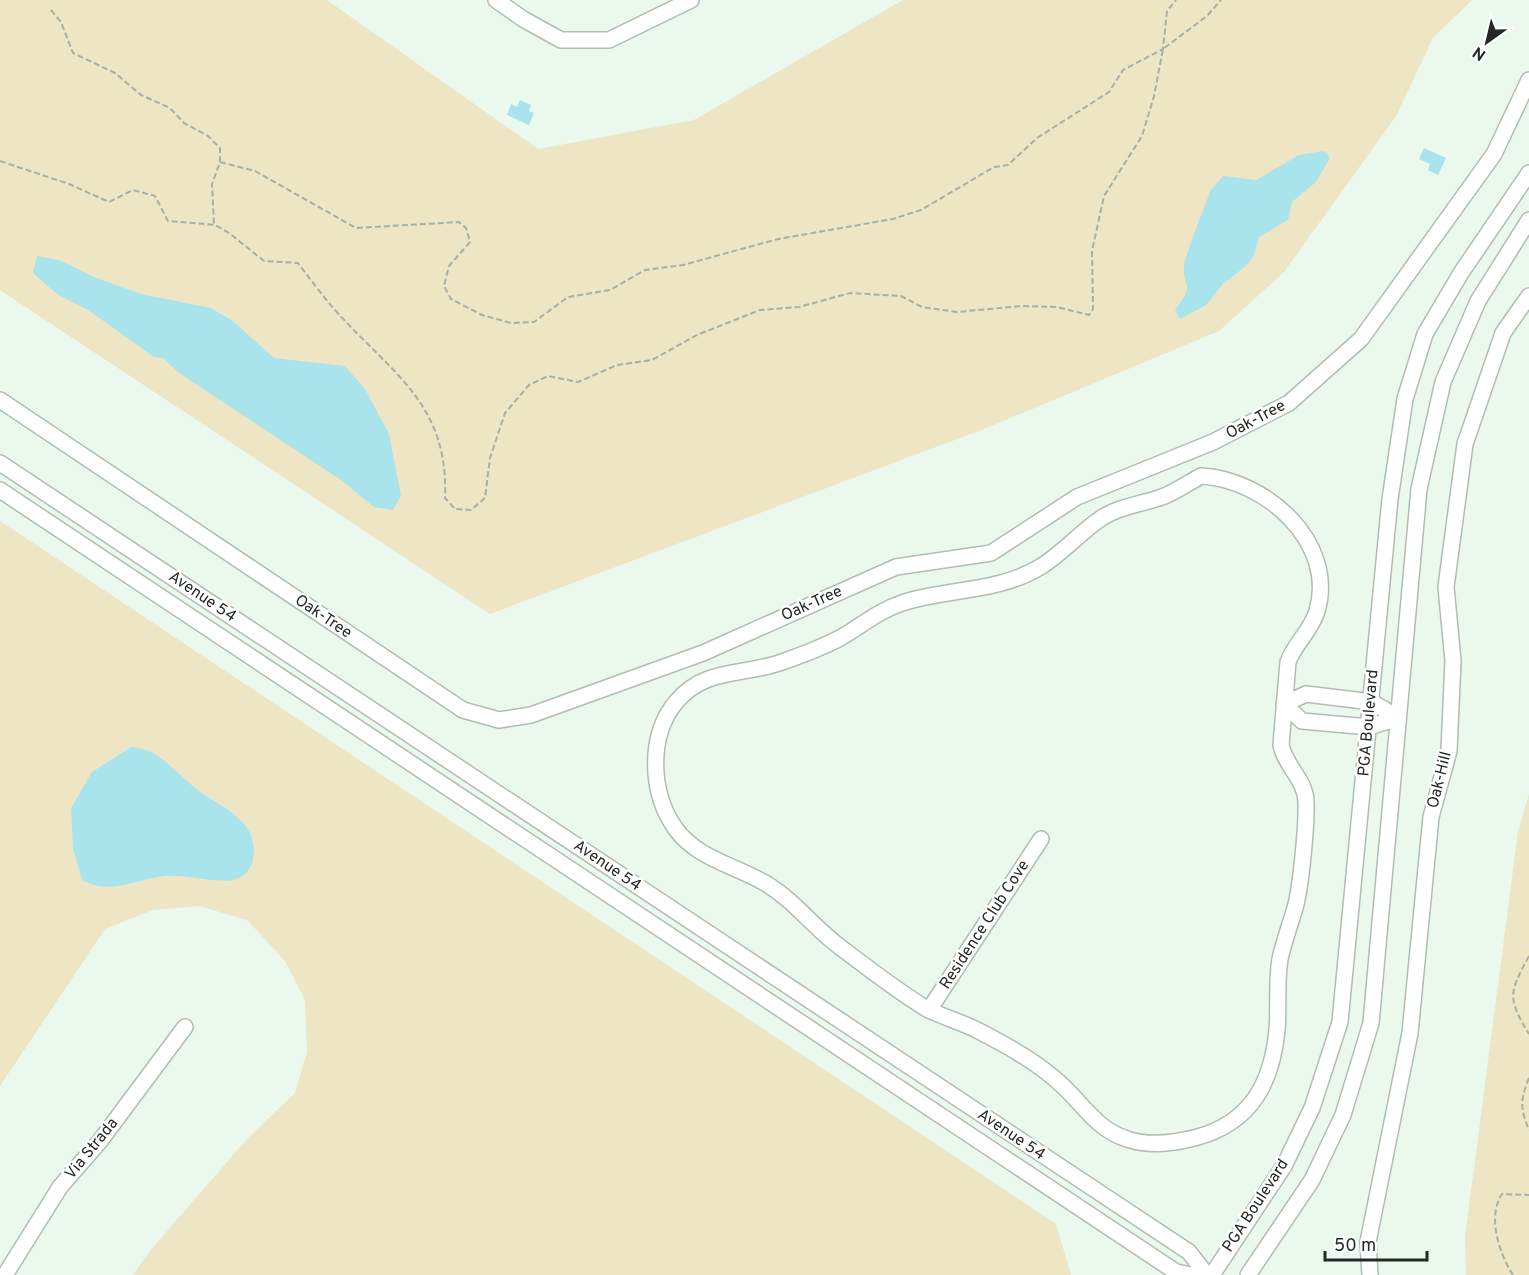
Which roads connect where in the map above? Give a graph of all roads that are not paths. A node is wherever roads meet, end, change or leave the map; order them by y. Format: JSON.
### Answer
{"nodes":[{"id":1,"x":496,"y":0,"type":"edge"},
{"id":2,"x":691,"y":0,"type":"edge"},
{"id":3,"x":1529,"y":80,"type":"edge"},
{"id":4,"x":1529,"y":173,"type":"edge"},
{"id":5,"x":1529,"y":220,"type":"edge"},
{"id":6,"x":1529,"y":296,"type":"edge"},
{"id":7,"x":0,"y":400,"type":"edge"},
{"id":8,"x":0,"y":463,"type":"edge"},
{"id":9,"x":0,"y":490,"type":"edge"},
{"id":10,"x":1372,"y":702,"type":"junction"},
{"id":11,"x":1284,"y":704,"type":"junction"},
{"id":12,"x":1398,"y":718,"type":"junction"},
{"id":13,"x":1369,"y":727,"type":"junction"},
{"id":14,"x":1041,"y":840,"type":"dead end"},
{"id":15,"x":929,"y":1010,"type":"junction"},
{"id":16,"x":185,"y":1028,"type":"dead end"},
{"id":17,"x":5,"y":1275,"type":"edge"},
{"id":18,"x":1192,"y":1275,"type":"edge"},
{"id":19,"x":1207,"y":1275,"type":"edge"},
{"id":20,"x":1212,"y":1275,"type":"edge"},
{"id":21,"x":1248,"y":1275,"type":"edge"},
{"id":22,"x":1370,"y":1275,"type":"edge"}],
"edges":[{"from":1,"to":2,"type":"street"},
{"from":3,"to":7,"type":"street","name":"Oak-Tree"},
{"from":4,"to":10,"type":"street","name":"PGA Boulevard"},
{"from":5,"to":12,"type":"street","name":"PGA Boulevard"},
{"from":6,"to":22,"type":"street","name":"Oak-Hill"},
{"from":8,"to":19,"type":"street","name":"Avenue 54"},
{"from":9,"to":18,"type":"street","name":"Avenue 54"},
{"from":10,"to":11,"type":"street"},
{"from":10,"to":12,"type":"street"},
{"from":10,"to":13,"type":"street","name":"PGA Boulevard"},
{"from":11,"to":13,"type":"street"},
{"from":11,"to":15,"type":"street"},
{"from":11,"to":15,"type":"street"},
{"from":12,"to":13,"type":"street"},
{"from":12,"to":21,"type":"street","name":"PGA Boulevard"},
{"from":13,"to":20,"type":"street","name":"PGA Boulevard"},
{"from":14,"to":15,"type":"street","name":"Residence Club Cove"},
{"from":16,"to":17,"type":"street","name":"Via Strada"}]}
